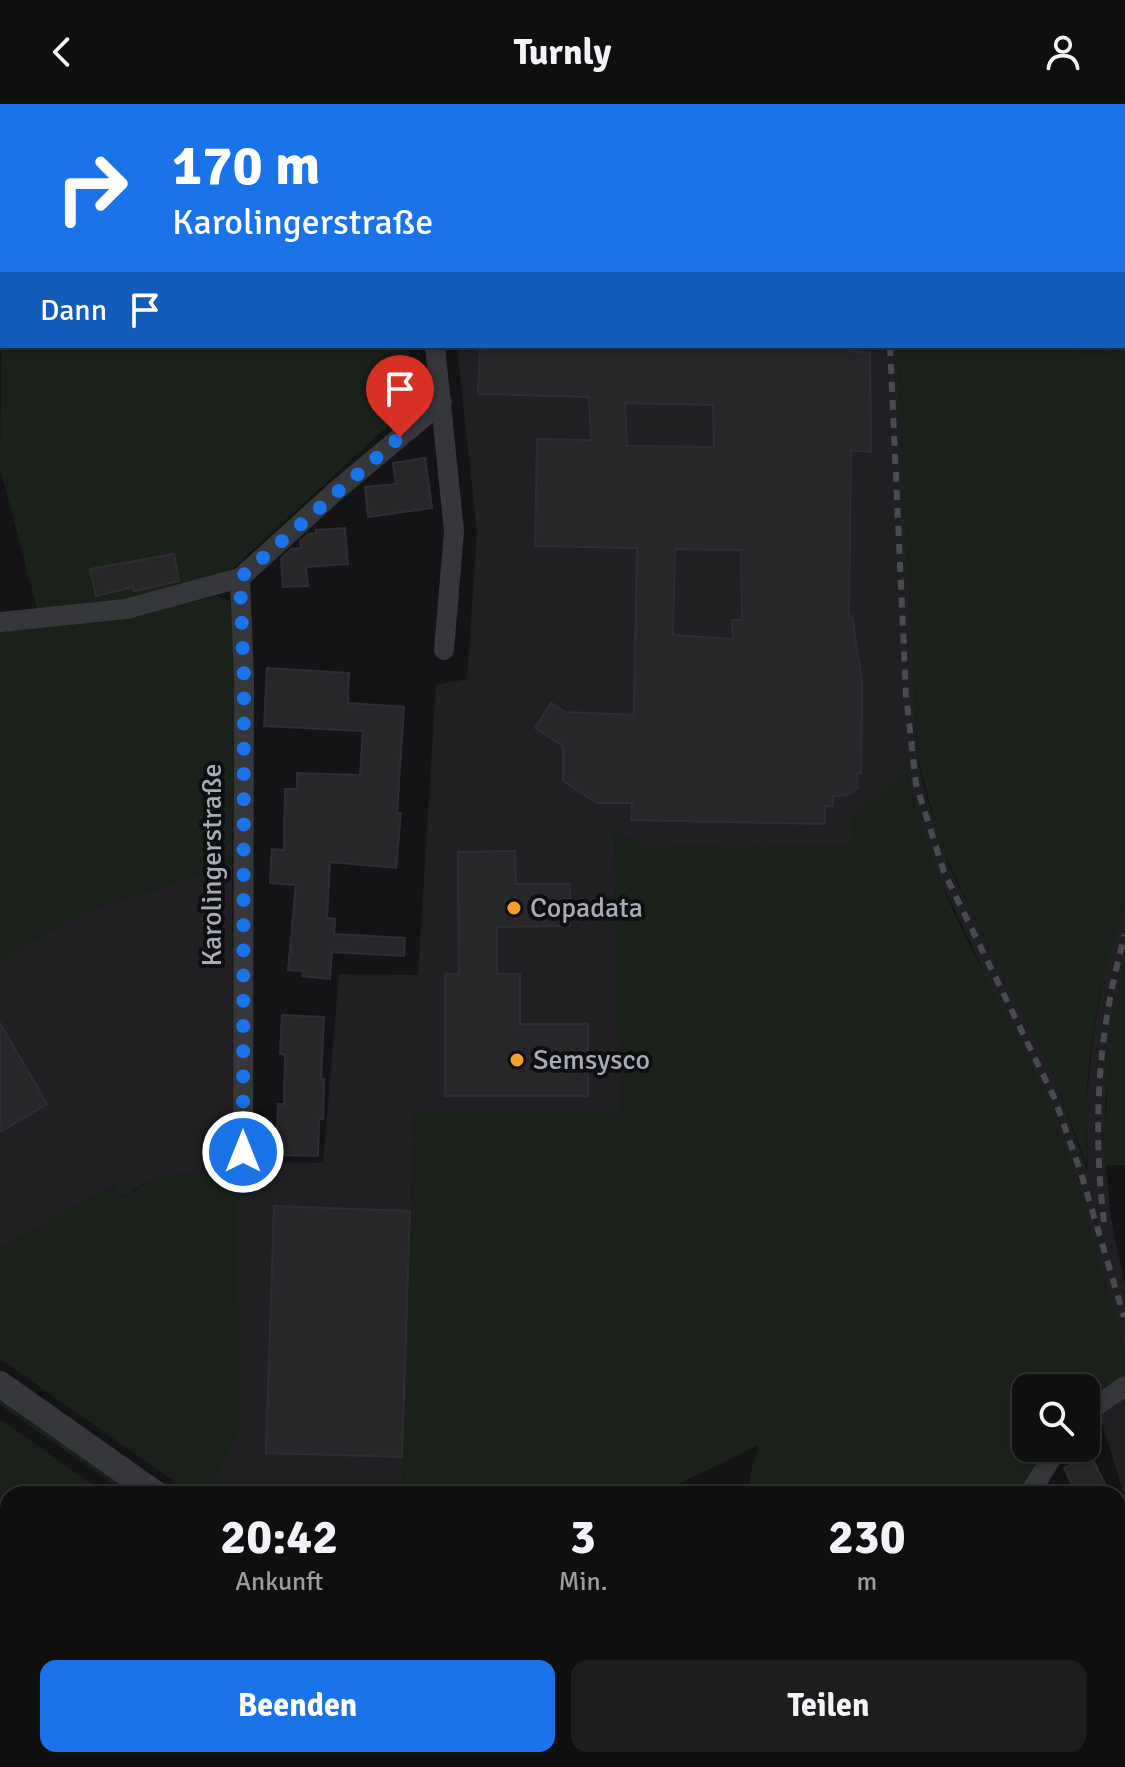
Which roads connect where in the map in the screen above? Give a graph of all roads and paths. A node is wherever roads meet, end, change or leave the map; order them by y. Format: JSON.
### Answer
{"nodes":[{"id":1,"x":435,"y":348,"type":"edge"},
{"id":2,"x":442,"y":402,"type":"junction"},
{"id":3,"x":240,"y":578,"type":"junction"},
{"id":4,"x":0,"y":622,"type":"edge"},
{"id":5,"x":444,"y":650,"type":"dead end"},
{"id":6,"x":243,"y":1152,"type":"dead end"},
{"id":7,"x":0,"y":1384,"type":"edge"},
{"id":8,"x":1125,"y":1386,"type":"edge"},
{"id":9,"x":1100,"y":1403,"type":"edge"},
{"id":10,"x":1049,"y":1462,"type":"edge"},
{"id":11,"x":145,"y":1486,"type":"edge"},
{"id":12,"x":1034,"y":1486,"type":"edge"}],
"edges":[{"from":1,"to":2,"type":"street"},
{"from":2,"to":3,"type":"street"},
{"from":2,"to":5,"type":"street"},
{"from":3,"to":4,"type":"street"},
{"from":3,"to":6,"type":"street","name":"Karolingerstraße"},
{"from":7,"to":11,"type":"street"},
{"from":8,"to":9,"type":"street"},
{"from":10,"to":12,"type":"street"}]}
